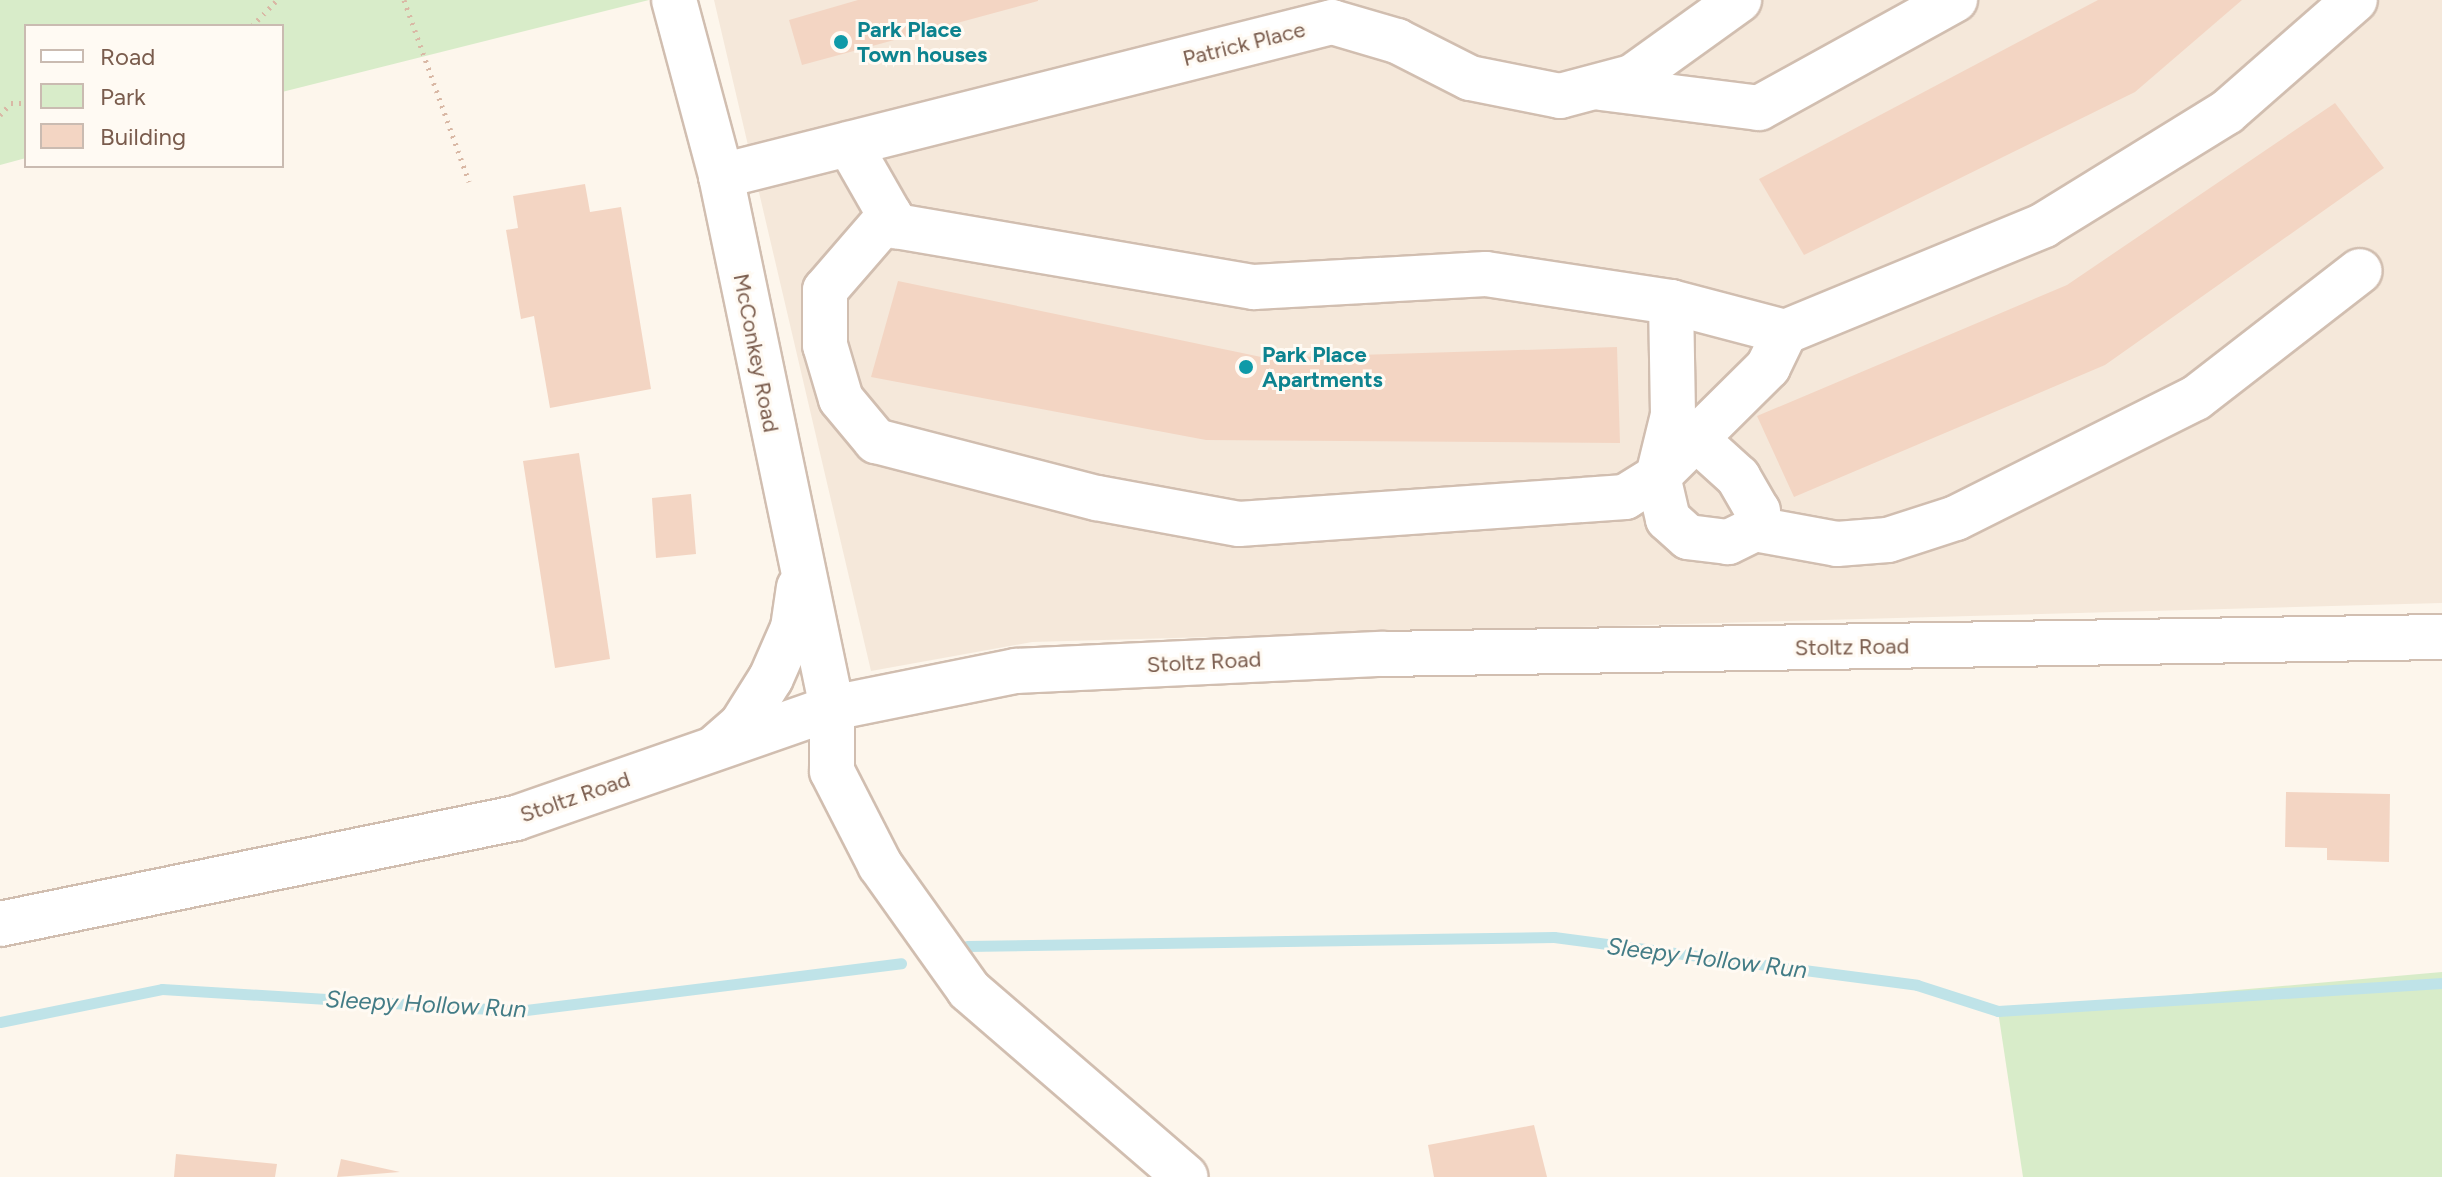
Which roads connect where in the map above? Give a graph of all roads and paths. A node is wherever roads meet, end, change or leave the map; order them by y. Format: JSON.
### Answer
{"nodes":[{"id":1,"x":277,"y":0,"type":"edge"},
{"id":2,"x":404,"y":0,"type":"edge"},
{"id":3,"x":674,"y":0,"type":"edge"},
{"id":4,"x":1739,"y":0,"type":"edge"},
{"id":5,"x":1955,"y":0,"type":"edge"},
{"id":6,"x":2355,"y":0,"type":"edge"},
{"id":7,"x":254,"y":24,"type":"edge"},
{"id":8,"x":1594,"y":87,"type":"junction"},
{"id":9,"x":24,"y":103,"type":"edge"},
{"id":10,"x":0,"y":115,"type":"edge"},
{"id":11,"x":849,"y":144,"type":"junction"},
{"id":12,"x":721,"y":176,"type":"junction"},
{"id":13,"x":469,"y":182,"type":"dead end"},
{"id":14,"x":890,"y":215,"type":"junction"},
{"id":15,"x":2360,"y":271,"type":"dead end"},
{"id":16,"x":1671,"y":302,"type":"junction"},
{"id":17,"x":1785,"y":332,"type":"junction"},
{"id":18,"x":1696,"y":439,"type":"junction"},
{"id":19,"x":1658,"y":476,"type":"junction"},
{"id":20,"x":1755,"y":529,"type":"junction"},
{"id":21,"x":801,"y":573,"type":"junction"},
{"id":22,"x":2442,"y":637,"type":"edge"},
{"id":23,"x":832,"y":708,"type":"junction"},
{"id":24,"x":712,"y":750,"type":"junction"},
{"id":25,"x":0,"y":924,"type":"edge"},
{"id":26,"x":1186,"y":1177,"type":"edge"}],
"edges":[{"from":1,"to":7,"type":"path"},
{"from":2,"to":13,"type":"path"},
{"from":3,"to":12,"type":"street","name":"McConkey Road"},
{"from":4,"to":8,"type":"street","name":"Patrick Place"},
{"from":5,"to":8,"type":"street"},
{"from":6,"to":17,"type":"street"},
{"from":8,"to":11,"type":"street","name":"Patrick Place"},
{"from":9,"to":10,"type":"path"},
{"from":11,"to":12,"type":"street","name":"Patrick Place"},
{"from":11,"to":14,"type":"street"},
{"from":12,"to":21,"type":"street","name":"McConkey Road"},
{"from":14,"to":16,"type":"street"},
{"from":14,"to":19,"type":"street"},
{"from":15,"to":20,"type":"street"},
{"from":16,"to":17,"type":"street"},
{"from":16,"to":19,"type":"street"},
{"from":17,"to":18,"type":"street"},
{"from":18,"to":19,"type":"street"},
{"from":18,"to":20,"type":"street"},
{"from":19,"to":20,"type":"street"},
{"from":21,"to":23,"type":"street","name":"McConkey Road"},
{"from":21,"to":24,"type":"street"},
{"from":22,"to":23,"type":"street","name":"Stoltz Road"},
{"from":23,"to":24,"type":"street","name":"Stoltz Road"},
{"from":23,"to":26,"type":"street","name":"McConkey Road"},
{"from":24,"to":25,"type":"street","name":"Stoltz Road"}]}
